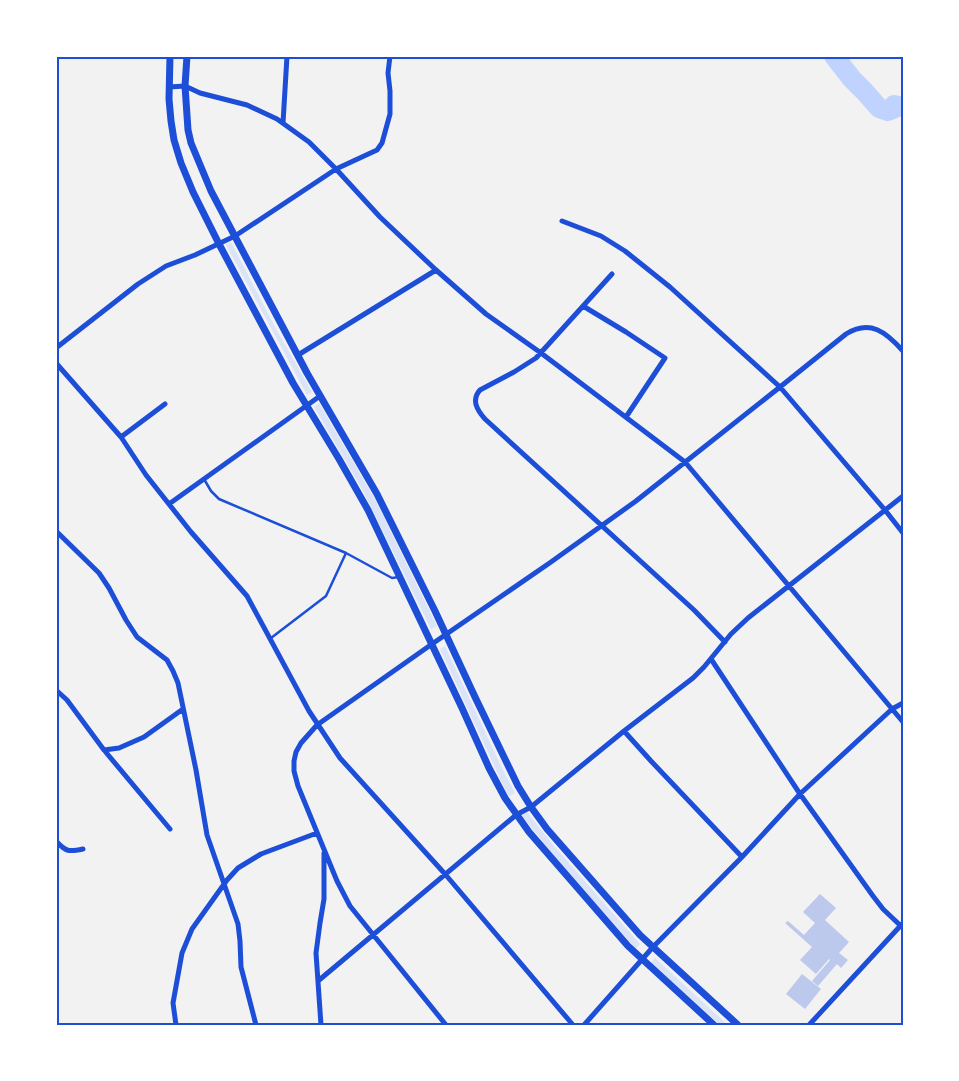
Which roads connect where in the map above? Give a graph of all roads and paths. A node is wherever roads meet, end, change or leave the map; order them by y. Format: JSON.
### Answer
{"nodes":[{"id":1,"x":170,"y":56,"type":"edge"},
{"id":2,"x":187,"y":56,"type":"edge"},
{"id":3,"x":287,"y":56,"type":"edge"},
{"id":4,"x":390,"y":56,"type":"edge"},
{"id":5,"x":185,"y":86,"type":"junction"},
{"id":6,"x":169,"y":87,"type":"junction"},
{"id":7,"x":283,"y":123,"type":"junction"},
{"id":8,"x":336,"y":169,"type":"junction"},
{"id":9,"x":562,"y":221,"type":"dead end"},
{"id":10,"x":235,"y":236,"type":"junction"},
{"id":11,"x":219,"y":244,"type":"junction"},
{"id":12,"x":436,"y":270,"type":"junction"},
{"id":13,"x":612,"y":274,"type":"dead end"},
{"id":14,"x":583,"y":306,"type":"junction"},
{"id":15,"x":56,"y":348,"type":"edge"},
{"id":16,"x":903,"y":352,"type":"edge"},
{"id":17,"x":541,"y":353,"type":"junction"},
{"id":18,"x":298,"y":355,"type":"junction"},
{"id":19,"x":56,"y":363,"type":"edge"},
{"id":20,"x":780,"y":387,"type":"junction"},
{"id":21,"x":320,"y":396,"type":"junction"},
{"id":22,"x":165,"y":404,"type":"dead end"},
{"id":23,"x":306,"y":405,"type":"junction"},
{"id":24,"x":626,"y":417,"type":"junction"},
{"id":25,"x":121,"y":437,"type":"junction"},
{"id":26,"x":685,"y":462,"type":"junction"},
{"id":27,"x":204,"y":478,"type":"junction"},
{"id":28,"x":903,"y":496,"type":"edge"},
{"id":29,"x":169,"y":504,"type":"junction"},
{"id":30,"x":885,"y":510,"type":"junction"},
{"id":31,"x":602,"y":526,"type":"junction"},
{"id":32,"x":56,"y":530,"type":"edge"},
{"id":33,"x":903,"y":533,"type":"edge"},
{"id":34,"x":346,"y":553,"type":"junction"},
{"id":35,"x":400,"y":577,"type":"junction"},
{"id":36,"x":789,"y":586,"type":"junction"},
{"id":37,"x":446,"y":635,"type":"junction"},
{"id":38,"x":270,"y":639,"type":"junction"},
{"id":39,"x":724,"y":642,"type":"junction"},
{"id":40,"x":432,"y":644,"type":"junction"},
{"id":41,"x":711,"y":659,"type":"junction"},
{"id":42,"x":56,"y":690,"type":"edge"},
{"id":43,"x":903,"y":703,"type":"edge"},
{"id":44,"x":183,"y":709,"type":"junction"},
{"id":45,"x":892,"y":709,"type":"junction"},
{"id":46,"x":903,"y":722,"type":"edge"},
{"id":47,"x":318,"y":725,"type":"junction"},
{"id":48,"x":624,"y":730,"type":"junction"},
{"id":49,"x":104,"y":750,"type":"junction"},
{"id":50,"x":800,"y":794,"type":"junction"},
{"id":51,"x":531,"y":807,"type":"junction"},
{"id":52,"x":516,"y":815,"type":"junction"},
{"id":53,"x":170,"y":829,"type":"dead end"},
{"id":54,"x":317,"y":833,"type":"junction"},
{"id":55,"x":56,"y":840,"type":"edge"},
{"id":56,"x":83,"y":849,"type":"dead end"},
{"id":57,"x":324,"y":850,"type":"junction"},
{"id":58,"x":742,"y":856,"type":"junction"},
{"id":59,"x":444,"y":874,"type":"junction"},
{"id":60,"x":224,"y":885,"type":"junction"},
{"id":61,"x":902,"y":925,"type":"edge"},
{"id":62,"x":373,"y":935,"type":"junction"},
{"id":63,"x":653,"y":947,"type":"junction"},
{"id":64,"x":642,"y":959,"type":"junction"},
{"id":65,"x":318,"y":980,"type":"junction"},
{"id":66,"x":176,"y":1025,"type":"edge"},
{"id":67,"x":256,"y":1025,"type":"edge"},
{"id":68,"x":321,"y":1025,"type":"edge"},
{"id":69,"x":446,"y":1025,"type":"edge"},
{"id":70,"x":572,"y":1025,"type":"edge"},
{"id":71,"x":584,"y":1025,"type":"edge"},
{"id":72,"x":714,"y":1025,"type":"edge"},
{"id":73,"x":738,"y":1025,"type":"edge"},
{"id":74,"x":809,"y":1025,"type":"edge"}],
"edges":[{"from":1,"to":6,"type":"main road"},
{"from":2,"to":5,"type":"main road"},
{"from":3,"to":7,"type":"street"},
{"from":4,"to":8,"type":"street"},
{"from":5,"to":6,"type":"street"},
{"from":5,"to":7,"type":"street"},
{"from":5,"to":10,"type":"main road"},
{"from":6,"to":11,"type":"main road"},
{"from":7,"to":8,"type":"street"},
{"from":8,"to":10,"type":"street"},
{"from":8,"to":12,"type":"street"},
{"from":9,"to":20,"type":"street"},
{"from":10,"to":11,"type":"street"},
{"from":10,"to":18,"type":"main road"},
{"from":11,"to":15,"type":"street"},
{"from":11,"to":23,"type":"main road"},
{"from":12,"to":17,"type":"street"},
{"from":12,"to":18,"type":"street"},
{"from":13,"to":14,"type":"street"},
{"from":14,"to":17,"type":"street"},
{"from":14,"to":24,"type":"street"},
{"from":16,"to":20,"type":"street"},
{"from":17,"to":24,"type":"street"},
{"from":17,"to":31,"type":"street"},
{"from":18,"to":21,"type":"main road"},
{"from":19,"to":25,"type":"street"},
{"from":20,"to":26,"type":"street"},
{"from":20,"to":30,"type":"street"},
{"from":21,"to":23,"type":"street"},
{"from":21,"to":37,"type":"main road"},
{"from":22,"to":25,"type":"street"},
{"from":23,"to":27,"type":"street"},
{"from":23,"to":35,"type":"main road"},
{"from":24,"to":26,"type":"street"},
{"from":25,"to":29,"type":"street"},
{"from":26,"to":31,"type":"street"},
{"from":26,"to":36,"type":"street"},
{"from":27,"to":29,"type":"street"},
{"from":27,"to":34,"type":"lane"},
{"from":28,"to":30,"type":"street"},
{"from":29,"to":38,"type":"street"},
{"from":30,"to":33,"type":"street"},
{"from":30,"to":36,"type":"street"},
{"from":31,"to":37,"type":"street"},
{"from":31,"to":39,"type":"street"},
{"from":32,"to":44,"type":"street"},
{"from":34,"to":35,"type":"lane"},
{"from":34,"to":38,"type":"lane"},
{"from":35,"to":40,"type":"main road"},
{"from":36,"to":39,"type":"street"},
{"from":36,"to":45,"type":"street"},
{"from":37,"to":40,"type":"street"},
{"from":37,"to":51,"type":"main road"},
{"from":38,"to":47,"type":"street"},
{"from":39,"to":41,"type":"street"},
{"from":40,"to":47,"type":"street"},
{"from":40,"to":52,"type":"main road"},
{"from":41,"to":48,"type":"street"},
{"from":41,"to":50,"type":"street"},
{"from":42,"to":49,"type":"street"},
{"from":43,"to":45,"type":"street"},
{"from":44,"to":49,"type":"street"},
{"from":44,"to":60,"type":"street"},
{"from":45,"to":46,"type":"street"},
{"from":45,"to":50,"type":"street"},
{"from":47,"to":54,"type":"street"},
{"from":47,"to":59,"type":"street"},
{"from":48,"to":51,"type":"street"},
{"from":48,"to":58,"type":"street"},
{"from":49,"to":53,"type":"street"},
{"from":50,"to":58,"type":"street"},
{"from":50,"to":61,"type":"street"},
{"from":51,"to":52,"type":"street"},
{"from":51,"to":63,"type":"main road"},
{"from":52,"to":59,"type":"street"},
{"from":52,"to":64,"type":"main road"},
{"from":54,"to":57,"type":"street"},
{"from":54,"to":60,"type":"street"},
{"from":55,"to":56,"type":"street"},
{"from":57,"to":62,"type":"street"},
{"from":57,"to":65,"type":"street"},
{"from":58,"to":63,"type":"street"},
{"from":59,"to":62,"type":"street"},
{"from":59,"to":70,"type":"street"},
{"from":60,"to":66,"type":"street"},
{"from":60,"to":67,"type":"street"},
{"from":61,"to":74,"type":"street"},
{"from":62,"to":65,"type":"street"},
{"from":62,"to":69,"type":"street"},
{"from":63,"to":64,"type":"street"},
{"from":63,"to":73,"type":"main road"},
{"from":64,"to":71,"type":"street"},
{"from":64,"to":72,"type":"main road"},
{"from":65,"to":68,"type":"street"}]}
